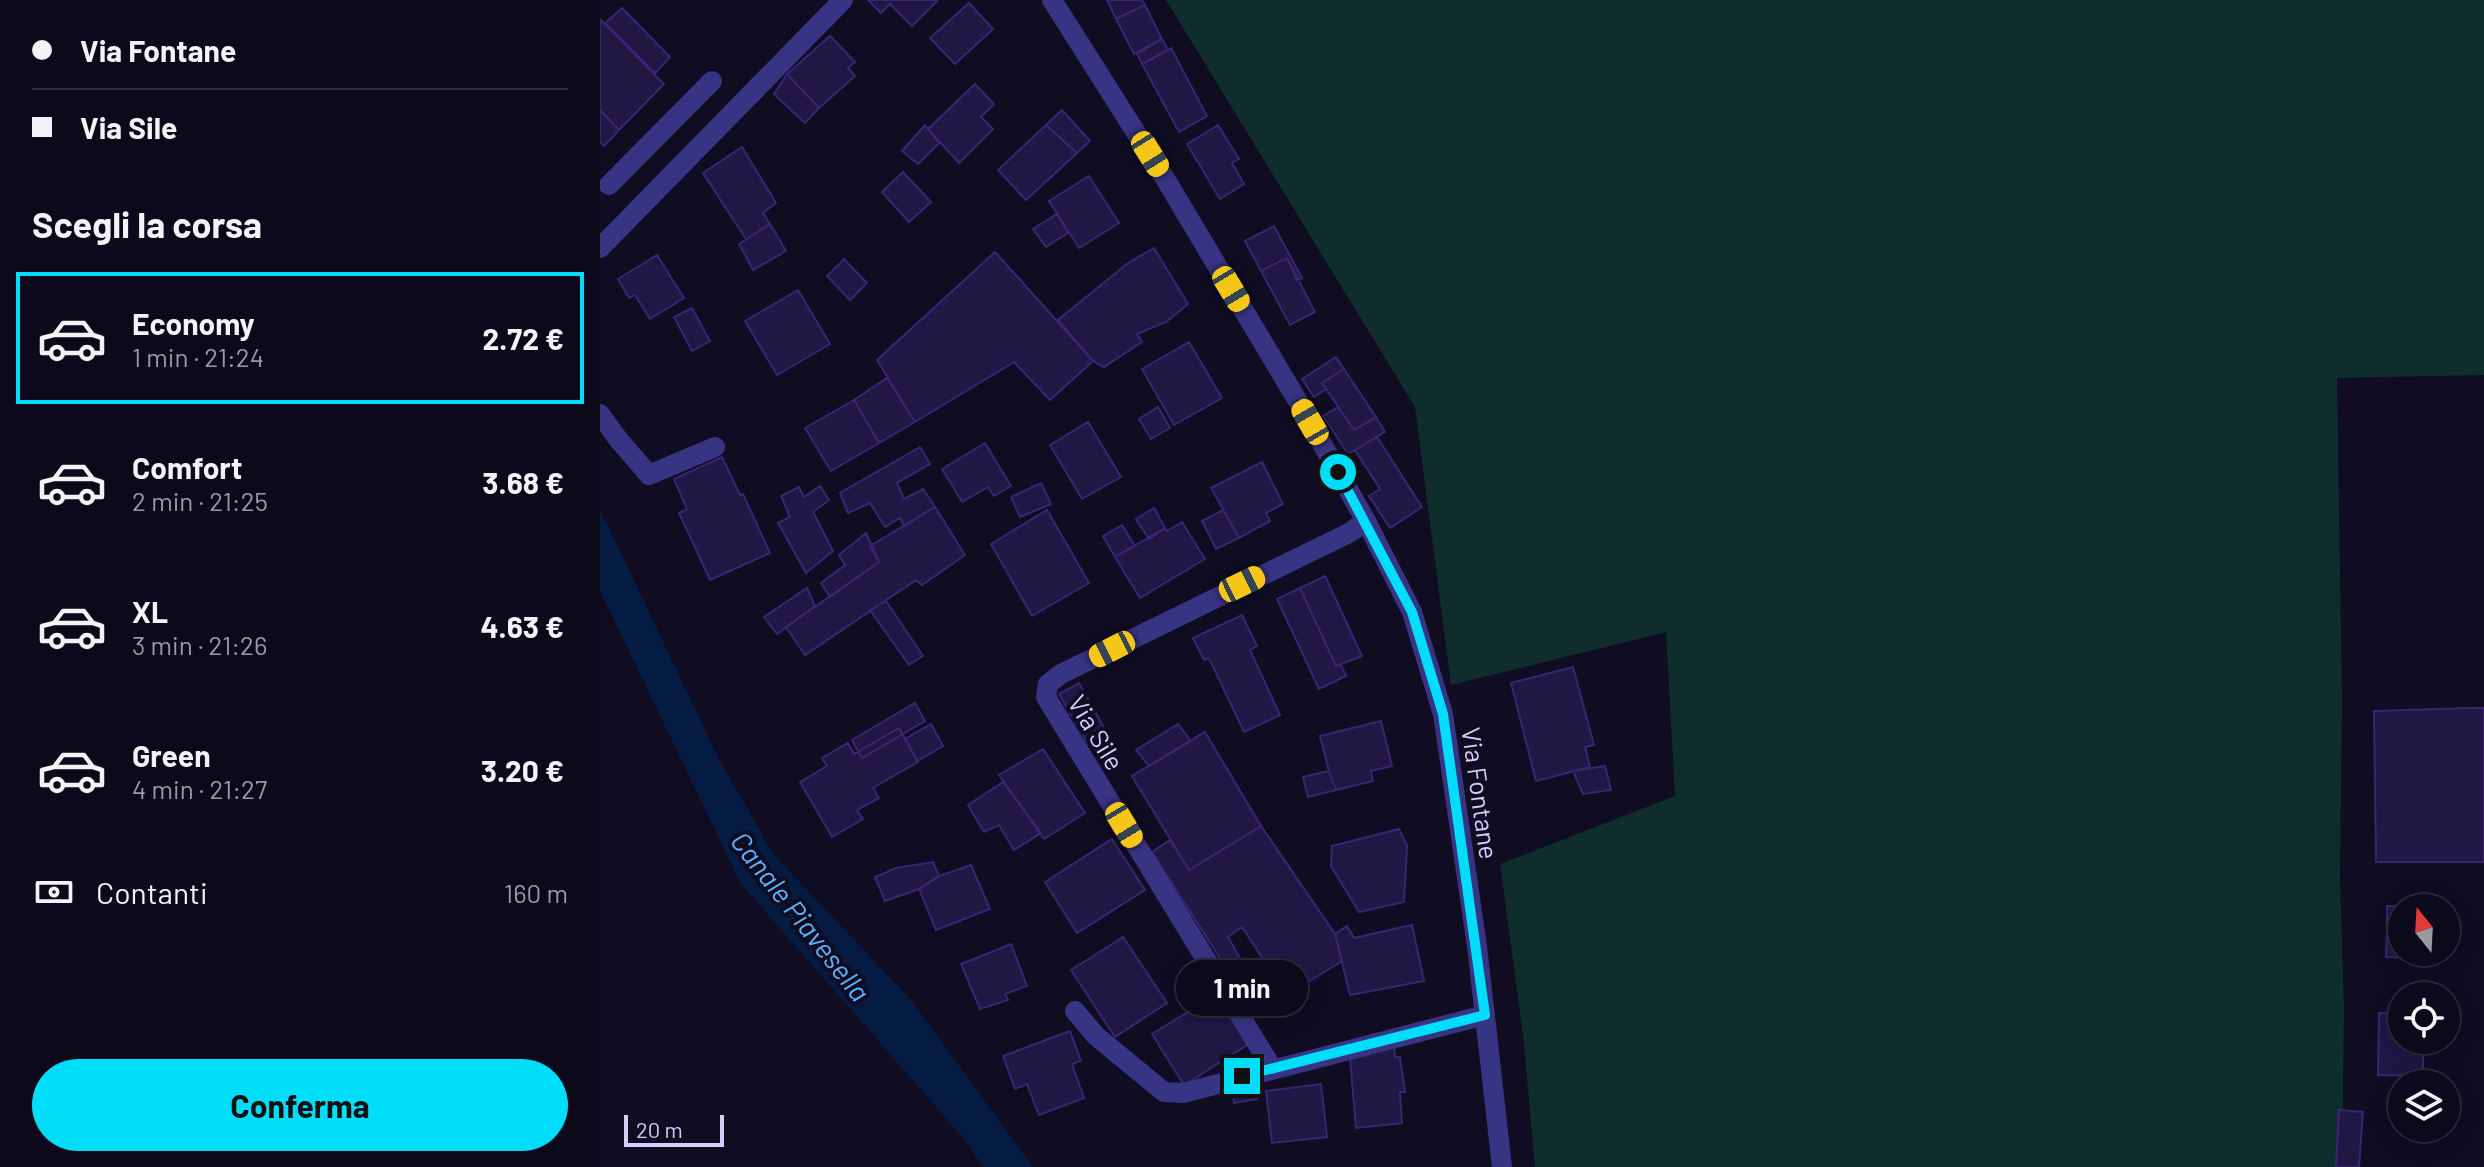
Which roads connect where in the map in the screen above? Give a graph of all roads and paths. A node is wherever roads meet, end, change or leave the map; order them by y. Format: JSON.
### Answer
{"nodes":[{"id":1,"x":843,"y":0,"type":"edge"},
{"id":2,"x":1052,"y":0,"type":"edge"},
{"id":3,"x":712,"y":81,"type":"dead end"},
{"id":4,"x":604,"y":188,"type":"edge"},
{"id":5,"x":634,"y":214,"type":"junction"},
{"id":6,"x":600,"y":248,"type":"edge"},
{"id":7,"x":600,"y":414,"type":"edge"},
{"id":8,"x":715,"y":447,"type":"dead end"},
{"id":9,"x":1366,"y":521,"type":"junction"},
{"id":10,"x":1075,"y":1011,"type":"dead end"},
{"id":11,"x":1485,"y":1015,"type":"junction"},
{"id":12,"x":1272,"y":1068,"type":"junction"},
{"id":13,"x":1502,"y":1167,"type":"edge"}],
"edges":[{"from":1,"to":5,"type":"street"},
{"from":2,"to":9,"type":"street","name":"Via Fontane"},
{"from":3,"to":4,"type":"street"},
{"from":4,"to":5,"type":"street"},
{"from":5,"to":6,"type":"street"},
{"from":7,"to":8,"type":"street"},
{"from":9,"to":11,"type":"street","name":"Via Fontane"},
{"from":9,"to":12,"type":"street","name":"Via Sile"},
{"from":10,"to":12,"type":"street"},
{"from":11,"to":12,"type":"street"},
{"from":11,"to":13,"type":"street","name":"Via Fontane"}]}
